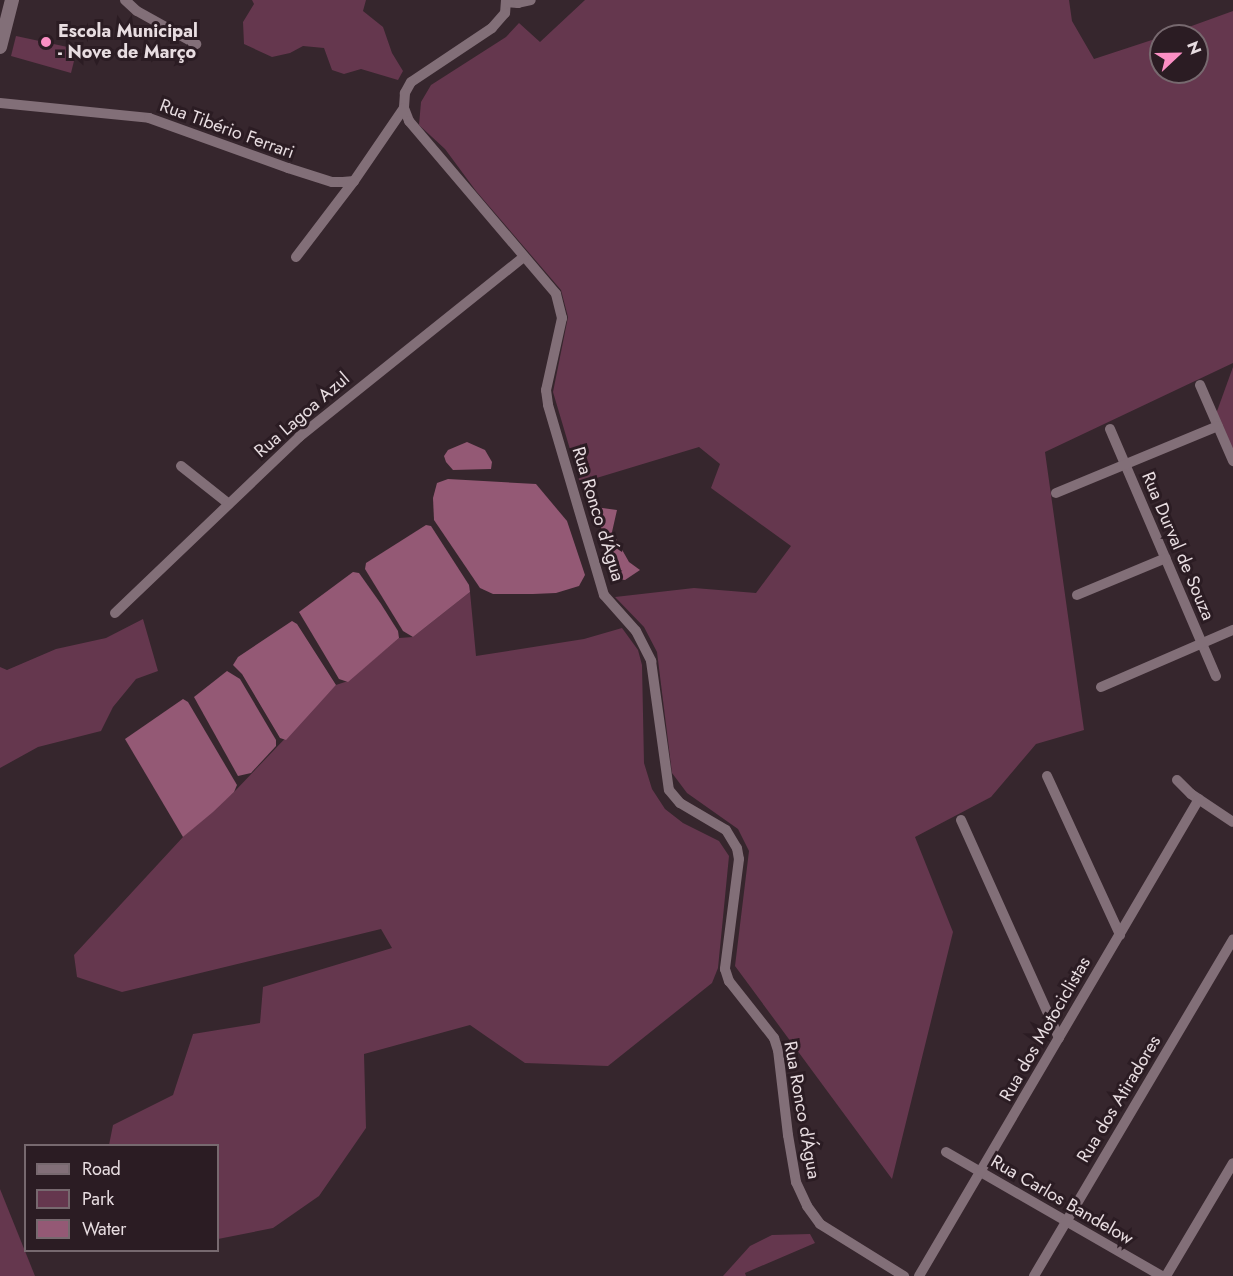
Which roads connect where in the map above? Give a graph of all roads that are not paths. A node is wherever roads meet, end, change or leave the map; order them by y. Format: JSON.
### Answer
{"nodes":[{"id":1,"x":12,"y":0,"type":"edge"},
{"id":2,"x":125,"y":0,"type":"edge"},
{"id":3,"x":531,"y":0,"type":"edge"},
{"id":4,"x":506,"y":1,"type":"edge"},
{"id":5,"x":196,"y":44,"type":"dead end"},
{"id":6,"x":0,"y":47,"type":"edge"},
{"id":7,"x":0,"y":103,"type":"edge"},
{"id":8,"x":404,"y":108,"type":"junction"},
{"id":9,"x":354,"y":181,"type":"junction"},
{"id":10,"x":296,"y":256,"type":"dead end"},
{"id":11,"x":524,"y":257,"type":"junction"},
{"id":12,"x":1200,"y":385,"type":"dead end"},
{"id":13,"x":1218,"y":426,"type":"junction"},
{"id":14,"x":1110,"y":429,"type":"dead end"},
{"id":15,"x":1233,"y":461,"type":"edge"},
{"id":16,"x":1125,"y":465,"type":"junction"},
{"id":17,"x":181,"y":466,"type":"dead end"},
{"id":18,"x":1056,"y":493,"type":"dead end"},
{"id":19,"x":229,"y":504,"type":"junction"},
{"id":20,"x":1166,"y":558,"type":"junction"},
{"id":21,"x":1077,"y":595,"type":"dead end"},
{"id":22,"x":115,"y":613,"type":"dead end"},
{"id":23,"x":1233,"y":630,"type":"edge"},
{"id":24,"x":1202,"y":643,"type":"junction"},
{"id":25,"x":1216,"y":676,"type":"dead end"},
{"id":26,"x":1101,"y":687,"type":"dead end"},
{"id":27,"x":1047,"y":776,"type":"dead end"},
{"id":28,"x":1177,"y":780,"type":"dead end"},
{"id":29,"x":1199,"y":799,"type":"junction"},
{"id":30,"x":961,"y":820,"type":"dead end"},
{"id":31,"x":1233,"y":822,"type":"edge"},
{"id":32,"x":1120,"y":935,"type":"junction"},
{"id":33,"x":1233,"y":939,"type":"edge"},
{"id":34,"x":1059,"y":1038,"type":"junction"},
{"id":35,"x":946,"y":1152,"type":"dead end"},
{"id":36,"x":1233,"y":1163,"type":"edge"},
{"id":37,"x":981,"y":1172,"type":"junction"},
{"id":38,"x":1066,"y":1221,"type":"junction"},
{"id":39,"x":904,"y":1276,"type":"edge"},
{"id":40,"x":919,"y":1276,"type":"edge"},
{"id":41,"x":1034,"y":1276,"type":"edge"},
{"id":42,"x":1164,"y":1276,"type":"edge"}],
"edges":[{"from":1,"to":6,"type":"street"},
{"from":2,"to":5,"type":"street"},
{"from":3,"to":4,"type":"street"},
{"from":4,"to":8,"type":"street"},
{"from":7,"to":9,"type":"street","name":"Rua Tibério Ferrari"},
{"from":8,"to":9,"type":"street"},
{"from":8,"to":11,"type":"street","name":"Rua Ronco d’Água"},
{"from":9,"to":10,"type":"street"},
{"from":11,"to":19,"type":"street","name":"Rua Lagoa Azul"},
{"from":11,"to":39,"type":"street","name":"Rua Ronco d’Água"},
{"from":12,"to":13,"type":"street"},
{"from":13,"to":15,"type":"street"},
{"from":13,"to":16,"type":"street"},
{"from":14,"to":16,"type":"street","name":"Rua Durval de Souza"},
{"from":16,"to":18,"type":"street"},
{"from":16,"to":20,"type":"street","name":"Rua Durval de Souza"},
{"from":17,"to":19,"type":"street"},
{"from":19,"to":22,"type":"street","name":"Rua Lagoa Azul"},
{"from":20,"to":21,"type":"street"},
{"from":20,"to":24,"type":"street","name":"Rua Durval de Souza"},
{"from":23,"to":24,"type":"street"},
{"from":24,"to":25,"type":"street","name":"Rua Durval de Souza"},
{"from":24,"to":26,"type":"street"},
{"from":27,"to":32,"type":"street"},
{"from":28,"to":29,"type":"street"},
{"from":29,"to":31,"type":"street"},
{"from":29,"to":32,"type":"street","name":"Rua dos Motociclistas"},
{"from":30,"to":34,"type":"street"},
{"from":32,"to":34,"type":"street","name":"Rua dos Motociclistas"},
{"from":33,"to":38,"type":"street","name":"Rua dos Atiradores"},
{"from":34,"to":37,"type":"street","name":"Rua dos Motociclistas"},
{"from":35,"to":37,"type":"street","name":"Rua Carlos Bandelow"},
{"from":36,"to":42,"type":"street"},
{"from":37,"to":38,"type":"street","name":"Rua Carlos Bandelow"},
{"from":37,"to":40,"type":"street","name":"Rua dos Motociclistas"},
{"from":38,"to":41,"type":"street","name":"Rua dos Atiradores"},
{"from":38,"to":42,"type":"street","name":"Rua Carlos Bandelow"}]}
